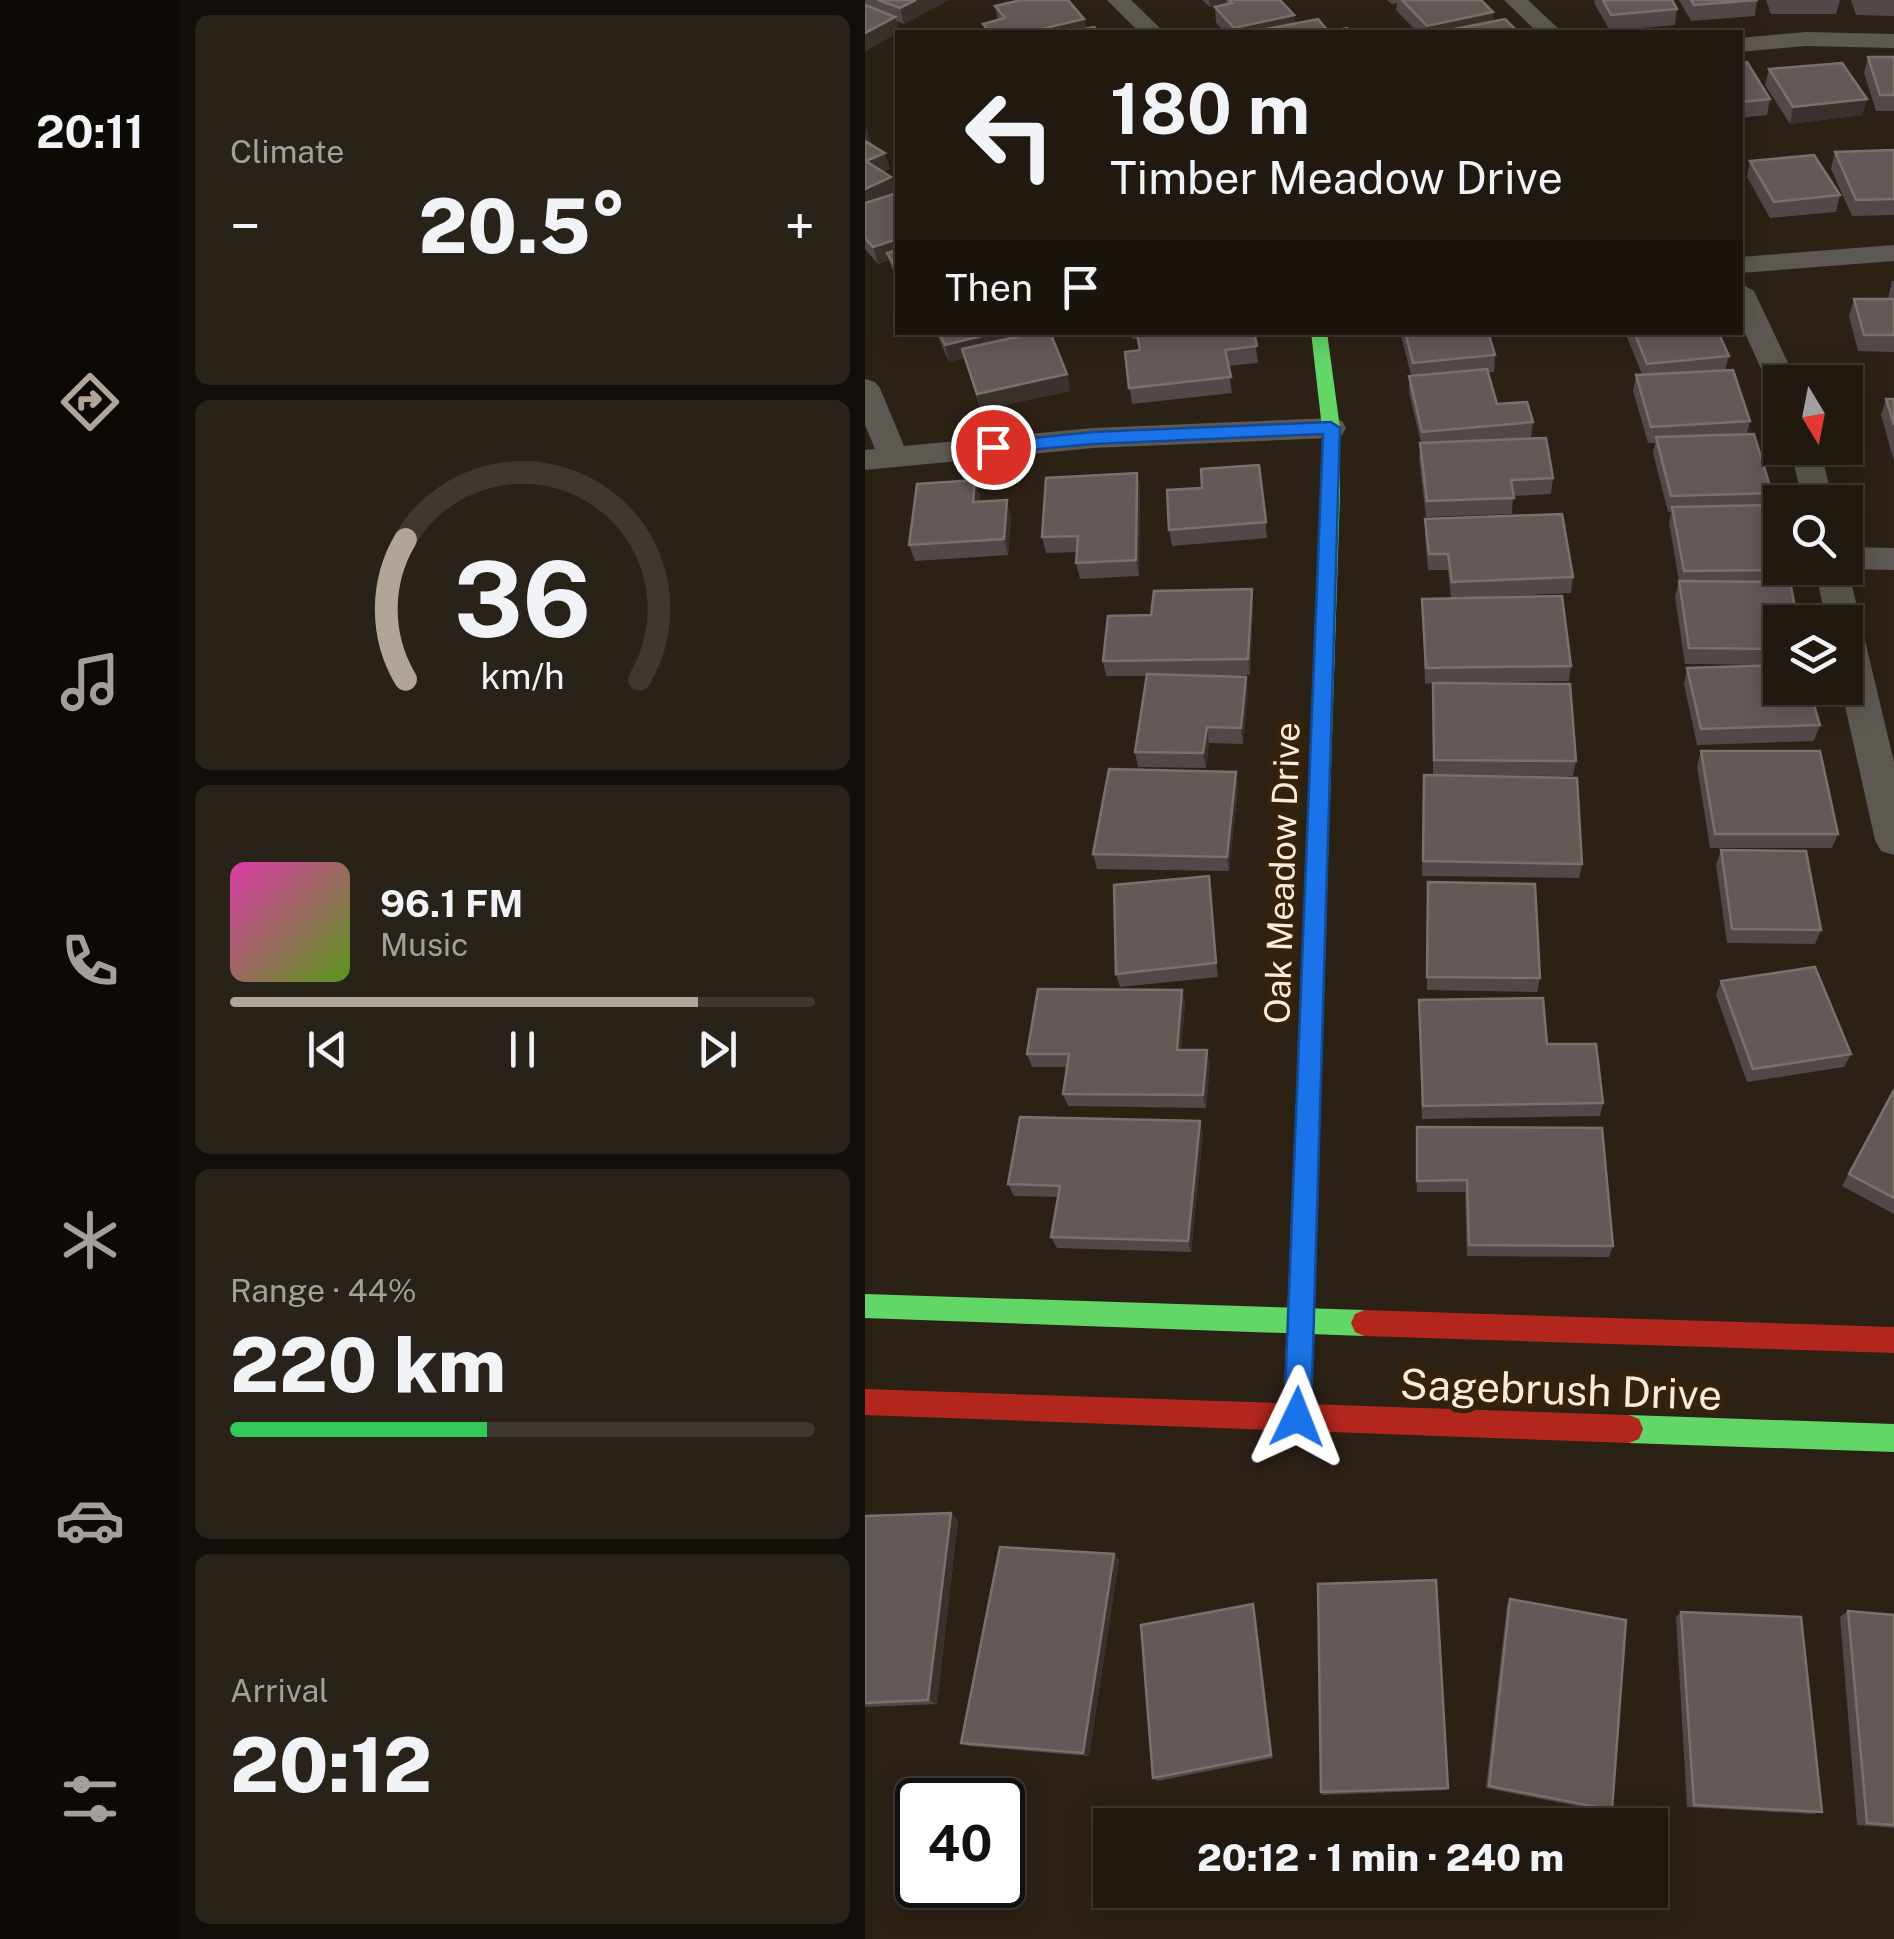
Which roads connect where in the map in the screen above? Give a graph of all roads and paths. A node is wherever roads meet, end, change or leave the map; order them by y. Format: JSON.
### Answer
{"nodes":[{"id":1,"x":1118,"y":0,"type":"edge"},
{"id":2,"x":1515,"y":0,"type":"edge"},
{"id":3,"x":1151,"y":30,"type":"edge"},
{"id":4,"x":1549,"y":30,"type":"edge"},
{"id":5,"x":1894,"y":42,"type":"edge"},
{"id":6,"x":1743,"y":45,"type":"edge"},
{"id":7,"x":1894,"y":253,"type":"edge"},
{"id":8,"x":1743,"y":265,"type":"edge"},
{"id":9,"x":1743,"y":297,"type":"edge"},
{"id":10,"x":1319,"y":335,"type":"edge"},
{"id":11,"x":1773,"y":365,"type":"edge"},
{"id":12,"x":865,"y":388,"type":"edge"},
{"id":13,"x":1331,"y":428,"type":"junction"},
{"id":14,"x":879,"y":458,"type":"edge"},
{"id":15,"x":1863,"y":558,"type":"edge"},
{"id":16,"x":1894,"y":558,"type":"edge"},
{"id":17,"x":1862,"y":705,"type":"edge"},
{"id":18,"x":1894,"y":840,"type":"edge"},
{"id":19,"x":865,"y":1306,"type":"edge"},
{"id":20,"x":1301,"y":1321,"type":"junction"},
{"id":21,"x":1894,"y":1340,"type":"edge"},
{"id":22,"x":865,"y":1402,"type":"edge"},
{"id":23,"x":1297,"y":1417,"type":"junction"},
{"id":24,"x":1894,"y":1438,"type":"edge"}],
"edges":[{"from":1,"to":3,"type":"street"},
{"from":2,"to":4,"type":"street"},
{"from":5,"to":6,"type":"street"},
{"from":7,"to":8,"type":"street"},
{"from":9,"to":11,"type":"street"},
{"from":10,"to":13,"type":"street","name":"Oak Meadow Drive"},
{"from":12,"to":14,"type":"street"},
{"from":13,"to":14,"type":"street"},
{"from":13,"to":20,"type":"street","name":"Oak Meadow Drive"},
{"from":15,"to":16,"type":"street"},
{"from":17,"to":18,"type":"street"},
{"from":19,"to":20,"type":"street","name":"Sagebrush Drive"},
{"from":20,"to":21,"type":"street","name":"Sagebrush Drive"},
{"from":20,"to":23,"type":"street","name":"Oak Meadow Drive"},
{"from":22,"to":23,"type":"street","name":"Sagebrush Drive"},
{"from":23,"to":24,"type":"street","name":"Sagebrush Drive"}]}
